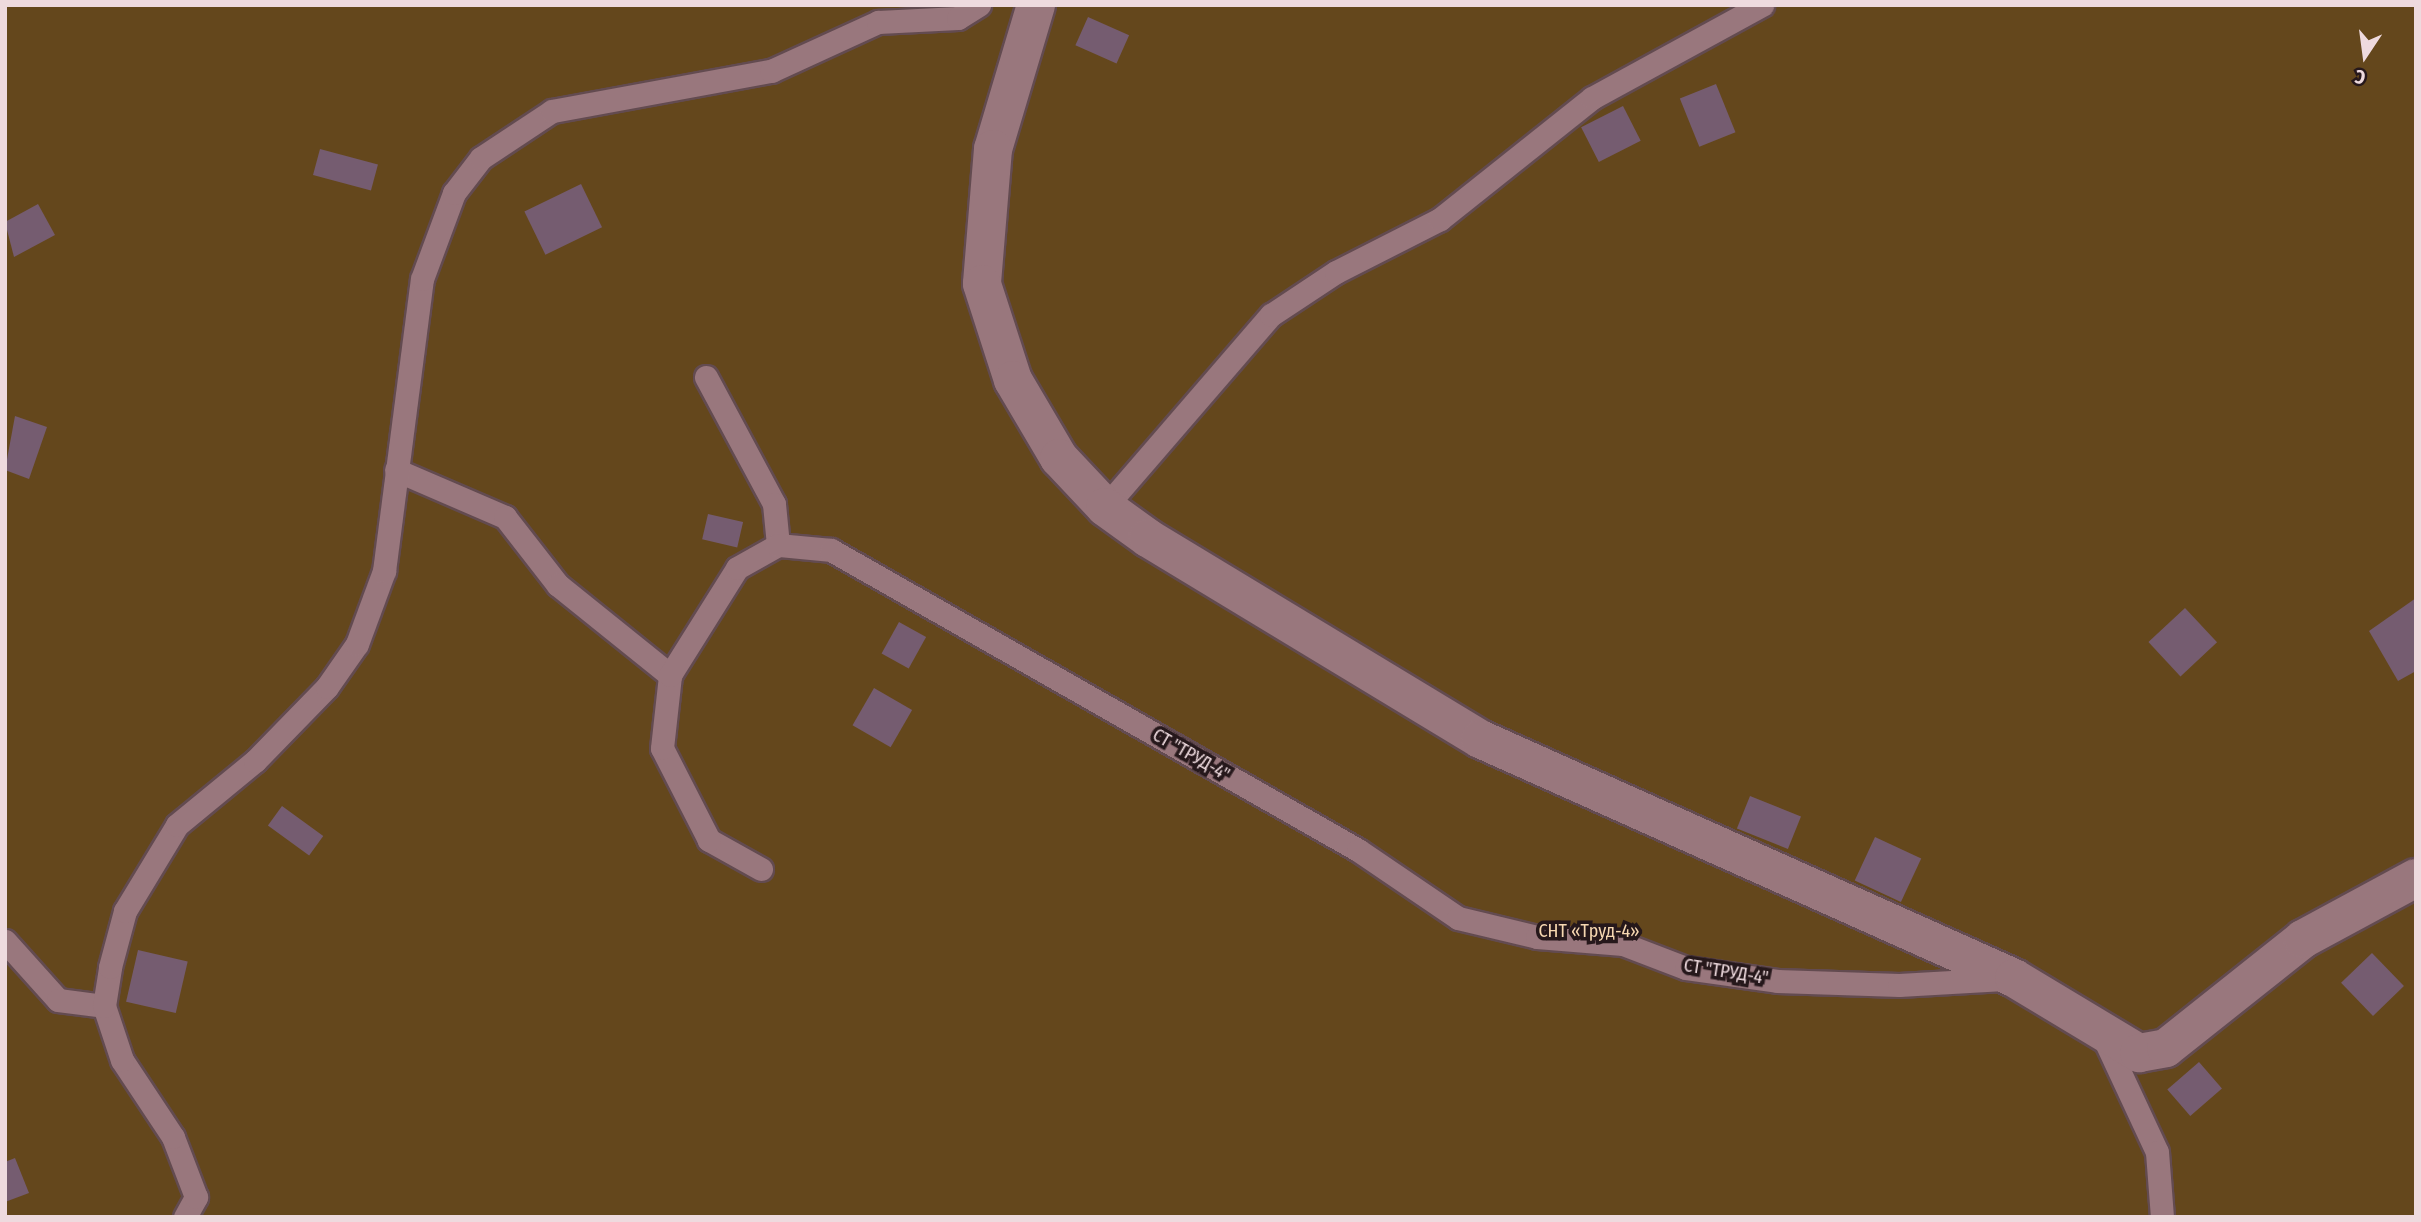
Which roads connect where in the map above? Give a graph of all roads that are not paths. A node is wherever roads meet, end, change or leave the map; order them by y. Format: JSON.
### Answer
{"nodes":[{"id":1,"x":979,"y":5,"type":"edge"},
{"id":2,"x":1036,"y":5,"type":"edge"},
{"id":3,"x":1762,"y":5,"type":"edge"},
{"id":4,"x":706,"y":377,"type":"dead end"},
{"id":5,"x":396,"y":470,"type":"junction"},
{"id":6,"x":1105,"y":507,"type":"junction"},
{"id":7,"x":778,"y":545,"type":"junction"},
{"id":8,"x":670,"y":675,"type":"junction"},
{"id":9,"x":761,"y":869,"type":"dead end"},
{"id":10,"x":2416,"y":878,"type":"edge"},
{"id":11,"x":5,"y":941,"type":"edge"},
{"id":12,"x":2014,"y":978,"type":"junction"},
{"id":13,"x":104,"y":1006,"type":"junction"},
{"id":14,"x":2099,"y":1028,"type":"junction"},
{"id":15,"x":186,"y":1217,"type":"edge"},
{"id":16,"x":2162,"y":1217,"type":"edge"}],
"edges":[{"from":1,"to":5,"type":"lane"},
{"from":2,"to":6,"type":"street"},
{"from":3,"to":6,"type":"lane"},
{"from":4,"to":7,"type":"lane"},
{"from":5,"to":8,"type":"lane"},
{"from":5,"to":13,"type":"lane"},
{"from":6,"to":12,"type":"street"},
{"from":7,"to":8,"type":"lane"},
{"from":7,"to":12,"type":"lane","name":"СТ \"ТРУД-4\""},
{"from":8,"to":9,"type":"lane"},
{"from":10,"to":14,"type":"street"},
{"from":11,"to":13,"type":"lane"},
{"from":12,"to":14,"type":"street"},
{"from":13,"to":15,"type":"lane"},
{"from":14,"to":16,"type":"lane"}]}
